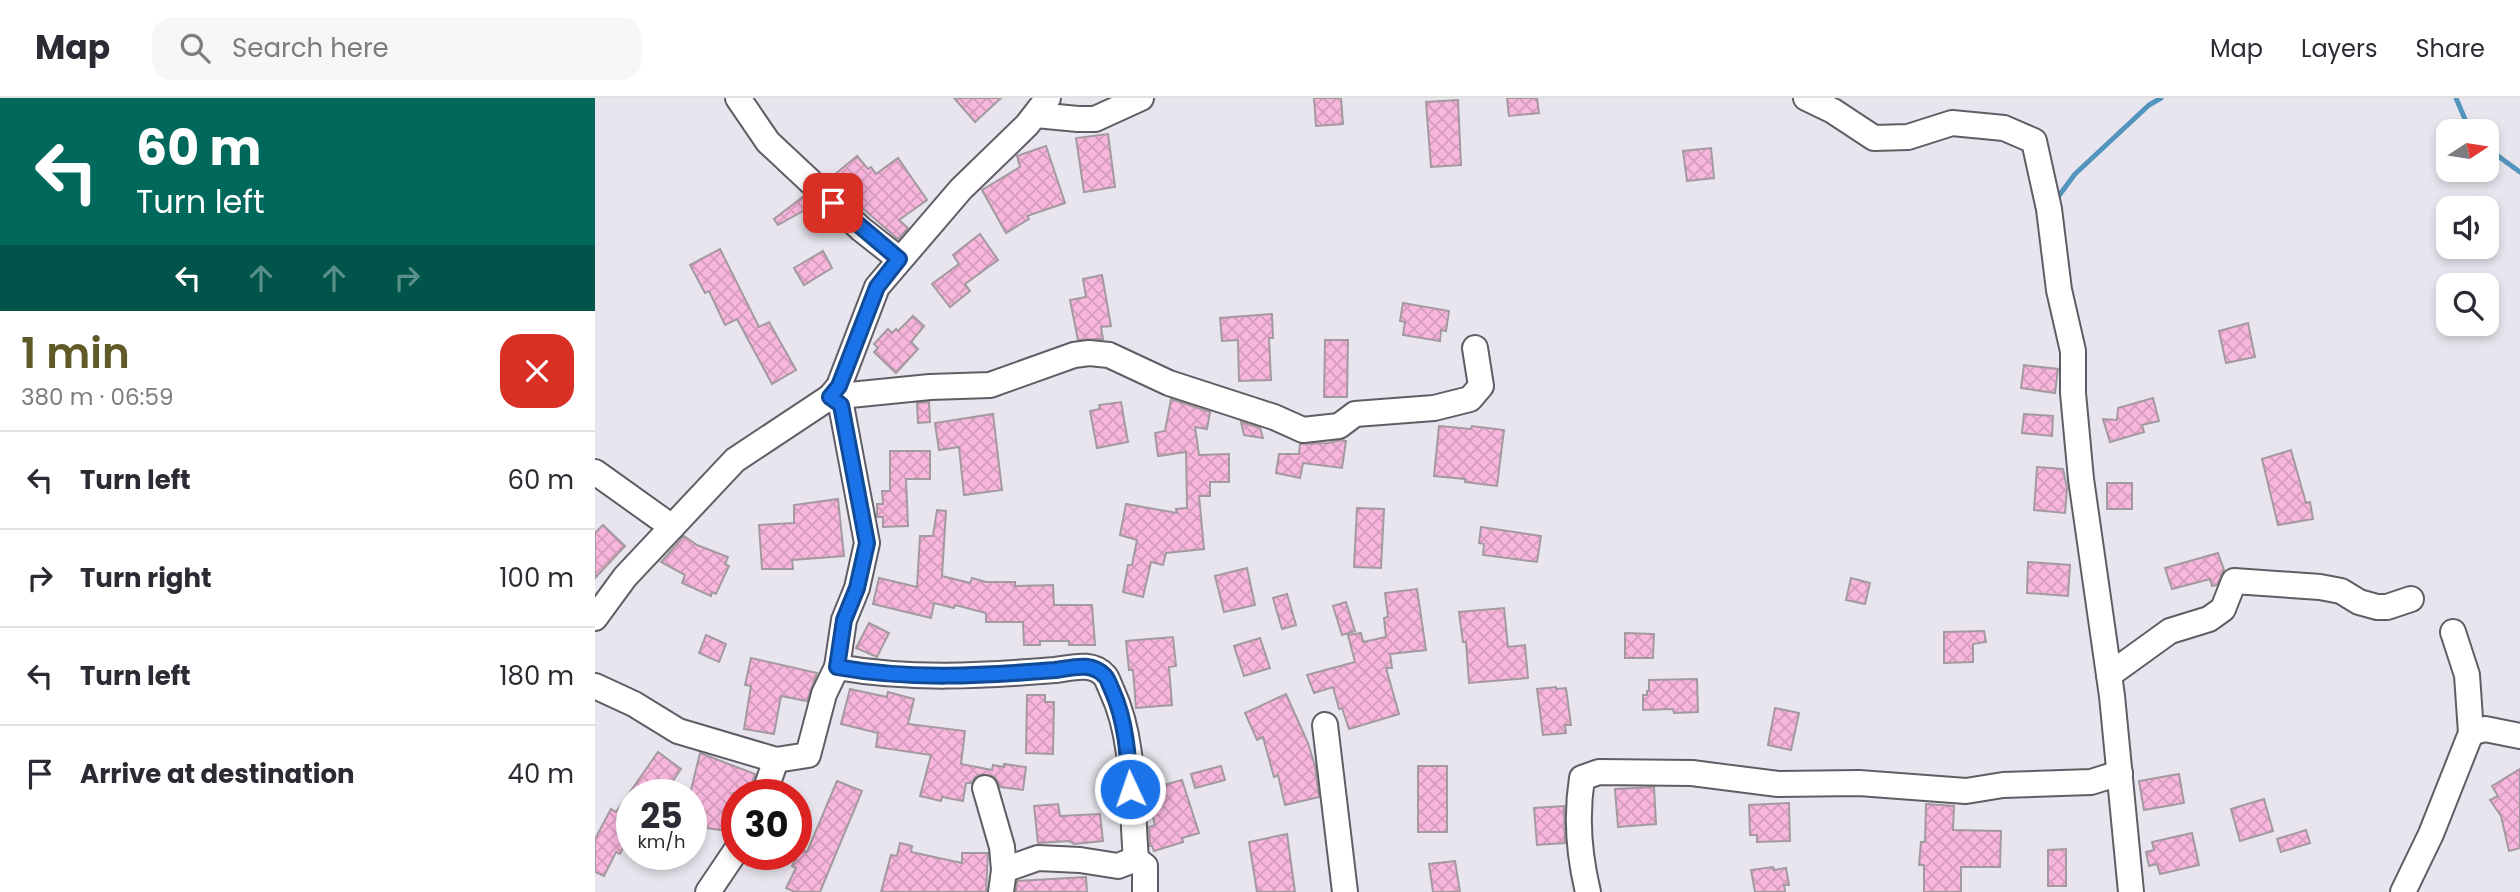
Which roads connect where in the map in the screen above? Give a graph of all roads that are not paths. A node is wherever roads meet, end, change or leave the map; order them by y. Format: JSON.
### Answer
{"nodes":[{"id":1,"x":738,"y":98,"type":"edge"},
{"id":2,"x":1141,"y":98,"type":"edge"},
{"id":3,"x":1806,"y":98,"type":"edge"},
{"id":4,"x":1042,"y":106,"type":"edge"},
{"id":5,"x":899,"y":259,"type":"junction"},
{"id":6,"x":1475,"y":348,"type":"dead end"},
{"id":7,"x":830,"y":397,"type":"junction"},
{"id":8,"x":595,"y":472,"type":"edge"},
{"id":9,"x":672,"y":527,"type":"junction"},
{"id":10,"x":2411,"y":599,"type":"dead end"},
{"id":11,"x":595,"y":618,"type":"edge"},
{"id":12,"x":2453,"y":632,"type":"dead end"},
{"id":13,"x":837,"y":667,"type":"junction"},
{"id":14,"x":2109,"y":675,"type":"junction"},
{"id":15,"x":595,"y":686,"type":"edge"},
{"id":16,"x":1325,"y":725,"type":"dead end"},
{"id":17,"x":2471,"y":733,"type":"junction"},
{"id":18,"x":2520,"y":736,"type":"edge"},
{"id":19,"x":776,"y":760,"type":"junction"},
{"id":20,"x":2120,"y":773,"type":"junction"},
{"id":21,"x":769,"y":779,"type":"edge"},
{"id":22,"x":985,"y":788,"type":"dead end"},
{"id":23,"x":1136,"y":859,"type":"junction"},
{"id":24,"x":723,"y":870,"type":"edge"},
{"id":25,"x":1003,"y":881,"type":"edge"},
{"id":26,"x":708,"y":892,"type":"edge"},
{"id":27,"x":1145,"y":892,"type":"edge"},
{"id":28,"x":1345,"y":892,"type":"edge"},
{"id":29,"x":1588,"y":892,"type":"edge"},
{"id":30,"x":2131,"y":892,"type":"edge"},
{"id":31,"x":2403,"y":892,"type":"edge"}],
"edges":[{"from":1,"to":5,"type":"street"},
{"from":2,"to":4,"type":"street"},
{"from":3,"to":14,"type":"street"},
{"from":4,"to":5,"type":"street"},
{"from":5,"to":7,"type":"street"},
{"from":6,"to":7,"type":"street"},
{"from":7,"to":9,"type":"street"},
{"from":7,"to":13,"type":"street"},
{"from":8,"to":9,"type":"street"},
{"from":9,"to":11,"type":"street"},
{"from":10,"to":14,"type":"street"},
{"from":12,"to":17,"type":"street"},
{"from":13,"to":19,"type":"street"},
{"from":13,"to":23,"type":"street"},
{"from":14,"to":20,"type":"street"},
{"from":15,"to":19,"type":"street"},
{"from":16,"to":28,"type":"street"},
{"from":17,"to":18,"type":"street"},
{"from":17,"to":31,"type":"street"},
{"from":19,"to":21,"type":"street"},
{"from":20,"to":29,"type":"street"},
{"from":20,"to":30,"type":"street"},
{"from":22,"to":25,"type":"street"},
{"from":23,"to":25,"type":"street"},
{"from":23,"to":27,"type":"street"},
{"from":24,"to":26,"type":"street"}]}
